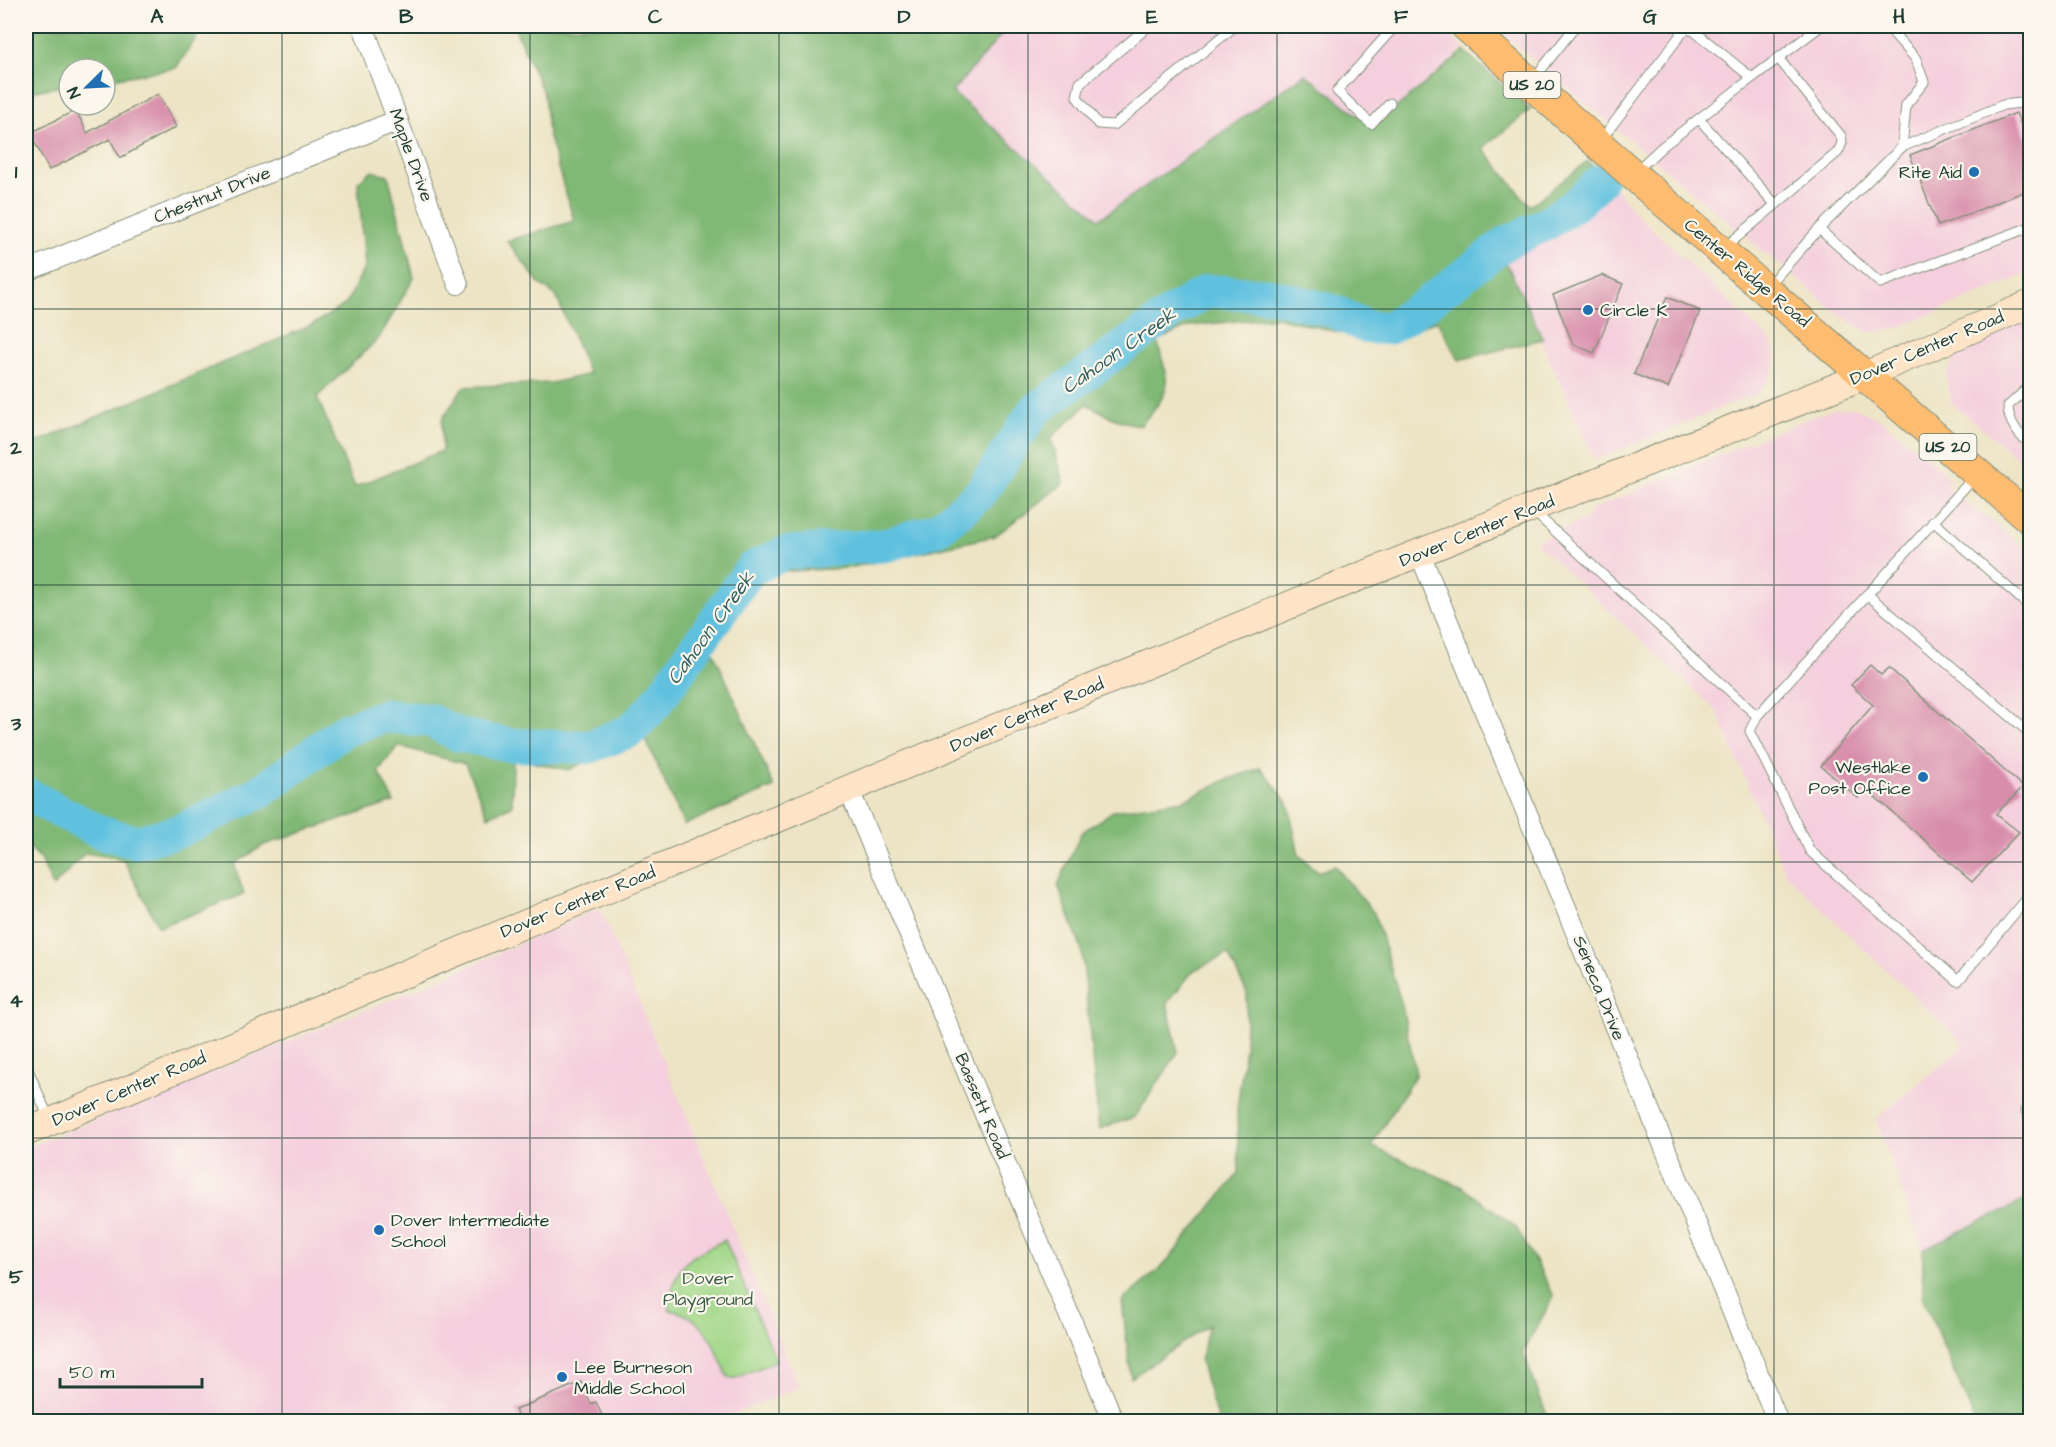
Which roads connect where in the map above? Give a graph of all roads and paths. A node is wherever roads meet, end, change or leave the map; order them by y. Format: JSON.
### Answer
{"nodes":[{"id":1,"x":363,"y":26,"type":"edge"},
{"id":2,"x":1149,"y":26,"type":"edge"},
{"id":3,"x":1235,"y":26,"type":"edge"},
{"id":4,"x":1395,"y":26,"type":"edge"},
{"id":5,"x":1466,"y":26,"type":"edge"},
{"id":6,"x":1821,"y":26,"type":"edge"},
{"id":7,"x":1887,"y":26,"type":"edge"},
{"id":8,"x":1575,"y":27,"type":"dead end"},
{"id":9,"x":1778,"y":58,"type":"junction"},
{"id":10,"x":1752,"y":78,"type":"junction"},
{"id":11,"x":1530,"y":83,"type":"junction"},
{"id":12,"x":2031,"y":102,"type":"edge"},
{"id":13,"x":1390,"y":103,"type":"dead end"},
{"id":14,"x":1699,"y":118,"type":"junction"},
{"id":15,"x":398,"y":120,"type":"junction"},
{"id":16,"x":1598,"y":144,"type":"junction"},
{"id":17,"x":1902,"y":147,"type":"junction"},
{"id":18,"x":1632,"y":174,"type":"junction"},
{"id":19,"x":1775,"y":204,"type":"junction"},
{"id":20,"x":2031,"y":227,"type":"edge"},
{"id":21,"x":1819,"y":229,"type":"junction"},
{"id":22,"x":1721,"y":250,"type":"junction"},
{"id":23,"x":26,"y":271,"type":"edge"},
{"id":24,"x":458,"y":284,"type":"dead end"},
{"id":25,"x":1766,"y":289,"type":"junction"},
{"id":26,"x":2031,"y":304,"type":"edge"},
{"id":27,"x":1866,"y":375,"type":"junction"},
{"id":28,"x":2031,"y":386,"type":"edge"},
{"id":29,"x":2031,"y":443,"type":"edge"},
{"id":30,"x":1978,"y":473,"type":"junction"},
{"id":31,"x":1532,"y":509,"type":"junction"},
{"id":32,"x":2031,"y":519,"type":"edge"},
{"id":33,"x":1933,"y":521,"type":"junction"},
{"id":34,"x":1420,"y":554,"type":"junction"},
{"id":35,"x":1867,"y":594,"type":"junction"},
{"id":36,"x":2031,"y":607,"type":"edge"},
{"id":37,"x":1757,"y":716,"type":"junction"},
{"id":38,"x":2031,"y":733,"type":"edge"},
{"id":39,"x":849,"y":790,"type":"junction"},
{"id":40,"x":2031,"y":896,"type":"edge"},
{"id":41,"x":26,"y":1065,"type":"edge"},
{"id":42,"x":2031,"y":1102,"type":"edge"},
{"id":43,"x":2031,"y":1119,"type":"edge"},
{"id":44,"x":51,"y":1122,"type":"junction"},
{"id":45,"x":26,"y":1132,"type":"edge"},
{"id":46,"x":1114,"y":1422,"type":"edge"},
{"id":47,"x":1778,"y":1422,"type":"edge"}],
"edges":[{"from":1,"to":15,"type":"street","name":"Maple Drive"},
{"from":2,"to":3,"type":"lane"},
{"from":4,"to":13,"type":"lane"},
{"from":5,"to":11,"type":"main road","name":"Center Ridge Road","number":"US 20"},
{"from":6,"to":9,"type":"lane"},
{"from":7,"to":17,"type":"lane"},
{"from":8,"to":11,"type":"lane"},
{"from":9,"to":10,"type":"lane"},
{"from":9,"to":19,"type":"lane"},
{"from":10,"to":14,"type":"lane"},
{"from":10,"to":16,"type":"lane"},
{"from":11,"to":16,"type":"main road","name":"Center Ridge Road","number":"US 20"},
{"from":12,"to":17,"type":"lane"},
{"from":14,"to":18,"type":"lane"},
{"from":14,"to":19,"type":"lane"},
{"from":15,"to":23,"type":"street","name":"Chestnut Drive"},
{"from":15,"to":24,"type":"street","name":"Maple Drive"},
{"from":16,"to":18,"type":"main road","name":"Center Ridge Road","number":"US 20"},
{"from":17,"to":21,"type":"lane"},
{"from":18,"to":22,"type":"main road","name":"Center Ridge Road","number":"US 20"},
{"from":19,"to":22,"type":"lane"},
{"from":20,"to":21,"type":"lane"},
{"from":21,"to":25,"type":"lane"},
{"from":22,"to":25,"type":"main road","name":"Center Ridge Road","number":"US 20"},
{"from":25,"to":27,"type":"main road","name":"Center Ridge Road","number":"US 20"},
{"from":26,"to":27,"type":"street","name":"Dover Center Road"},
{"from":27,"to":30,"type":"main road","name":"Center Ridge Road","number":"US 20"},
{"from":27,"to":31,"type":"street","name":"Dover Center Road"},
{"from":28,"to":29,"type":"lane"},
{"from":30,"to":32,"type":"main road","name":"Center Ridge Road","number":"US 20"},
{"from":30,"to":33,"type":"lane"},
{"from":31,"to":34,"type":"street","name":"Dover Center Road"},
{"from":31,"to":37,"type":"lane"},
{"from":33,"to":35,"type":"lane"},
{"from":33,"to":36,"type":"lane"},
{"from":34,"to":39,"type":"street","name":"Dover Center Road"},
{"from":34,"to":47,"type":"street","name":"Seneca Drive"},
{"from":35,"to":37,"type":"lane"},
{"from":35,"to":38,"type":"lane"},
{"from":37,"to":40,"type":"lane"},
{"from":39,"to":44,"type":"street","name":"Dover Center Road"},
{"from":39,"to":46,"type":"street","name":"Bassett Road"},
{"from":41,"to":44,"type":"lane"},
{"from":42,"to":43,"type":"lane"},
{"from":44,"to":45,"type":"street","name":"Dover Center Road"}]}
